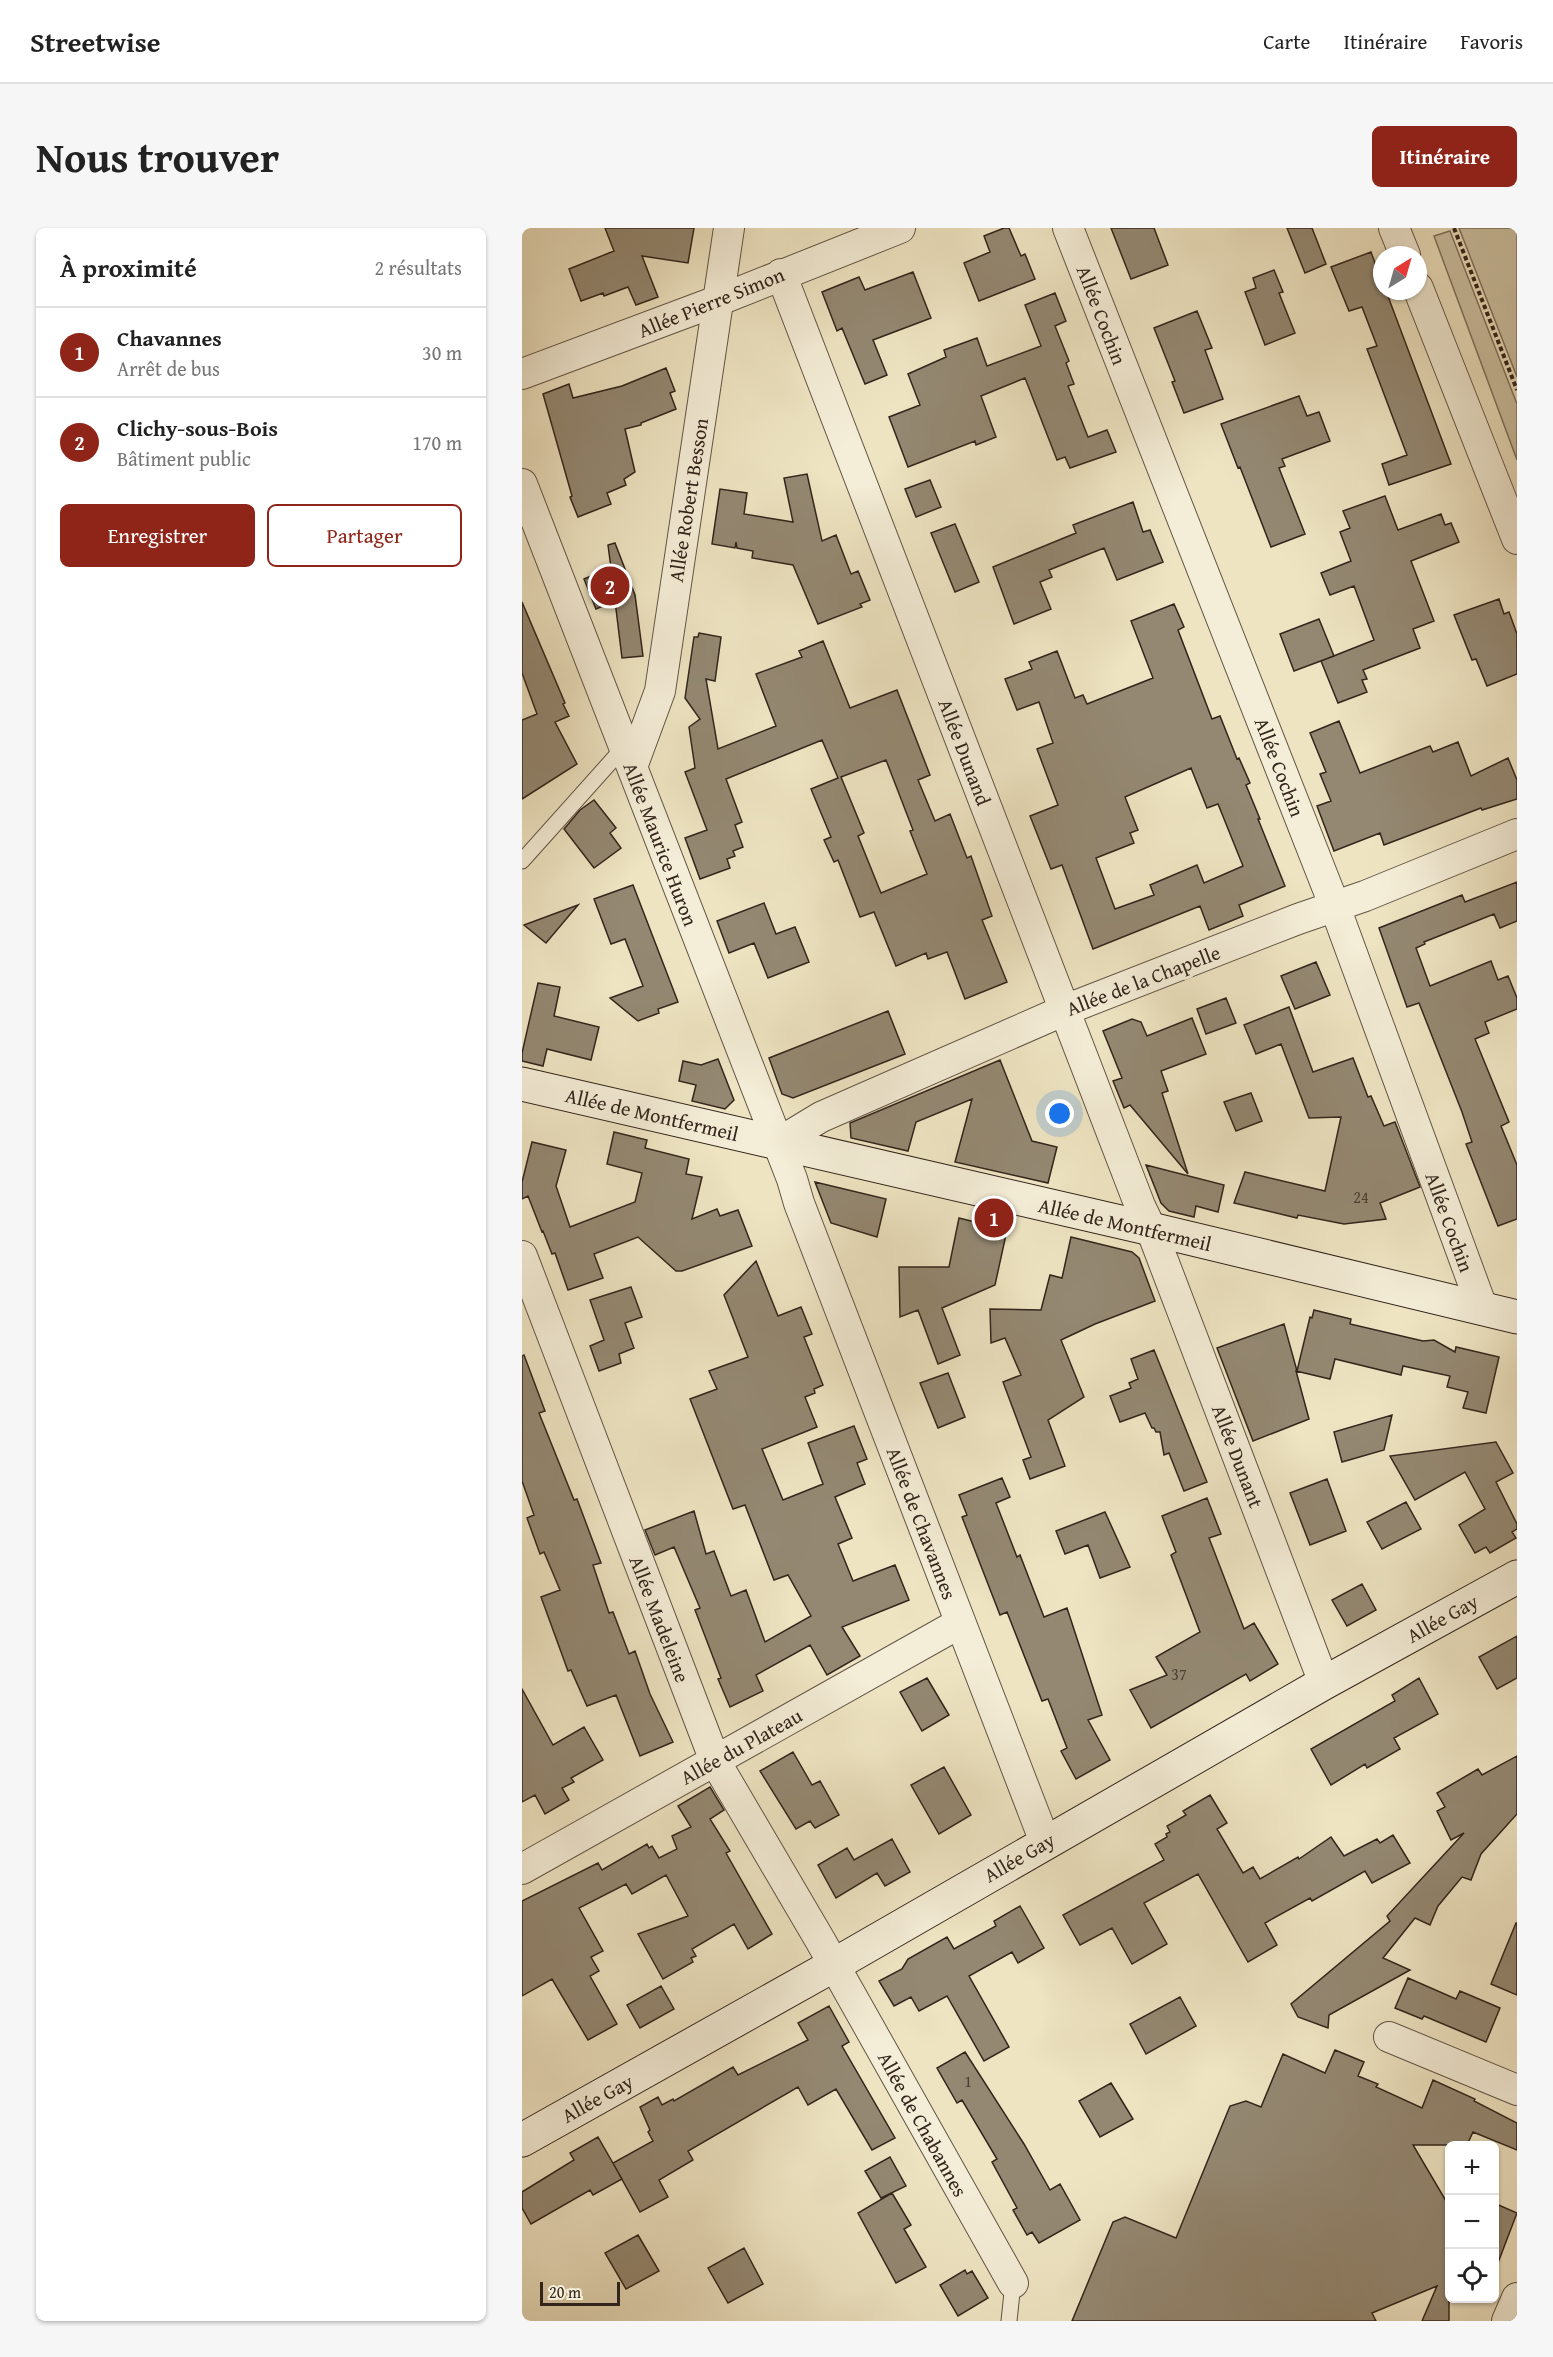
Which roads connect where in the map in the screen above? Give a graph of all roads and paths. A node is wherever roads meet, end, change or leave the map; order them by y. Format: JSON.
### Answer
{"nodes":[{"id":1,"x":729,"y":228,"type":"edge"},
{"id":2,"x":900,"y":228,"type":"edge"},
{"id":3,"x":1068,"y":228,"type":"edge"},
{"id":4,"x":1394,"y":228,"type":"edge"},
{"id":5,"x":1454,"y":228,"type":"edge"},
{"id":6,"x":1401,"y":246,"type":"edge"},
{"id":7,"x":781,"y":274,"type":"junction"},
{"id":8,"x":1423,"y":300,"type":"edge"},
{"id":9,"x":717,"y":301,"type":"junction"},
{"id":10,"x":522,"y":374,"type":"edge"},
{"id":11,"x":1517,"y":390,"type":"edge"},
{"id":12,"x":522,"y":484,"type":"edge"},
{"id":13,"x":1517,"y":539,"type":"edge"},
{"id":14,"x":628,"y":757,"type":"junction"},
{"id":15,"x":1517,"y":834,"type":"edge"},
{"id":16,"x":522,"y":861,"type":"edge"},
{"id":17,"x":1335,"y":907,"type":"junction"},
{"id":18,"x":1065,"y":1010,"type":"junction"},
{"id":19,"x":522,"y":1084,"type":"edge"},
{"id":20,"x":777,"y":1143,"type":"junction"},
{"id":21,"x":799,"y":1203,"type":"joint"},
{"id":22,"x":1151,"y":1230,"type":"junction"},
{"id":23,"x":522,"y":1256,"type":"edge"},
{"id":24,"x":1483,"y":1310,"type":"junction"},
{"id":25,"x":1517,"y":1317,"type":"edge"},
{"id":26,"x":1517,"y":1577,"type":"edge"},
{"id":27,"x":960,"y":1623,"type":"junction"},
{"id":28,"x":1324,"y":1683,"type":"junction"},
{"id":29,"x":715,"y":1761,"type":"junction"},
{"id":30,"x":1045,"y":1842,"type":"junction"},
{"id":31,"x":522,"y":1869,"type":"edge"},
{"id":32,"x":834,"y":1965,"type":"junction"},
{"id":33,"x":1389,"y":2037,"type":"dead end"},
{"id":34,"x":1517,"y":2090,"type":"edge"},
{"id":35,"x":522,"y":2140,"type":"edge"},
{"id":36,"x":1013,"y":2283,"type":"joint"},
{"id":37,"x":1517,"y":2298,"type":"edge"},
{"id":38,"x":1009,"y":2321,"type":"edge"},
{"id":39,"x":1507,"y":2321,"type":"edge"}],
"edges":[{"from":1,"to":9,"type":"street","name":"Allée Robert Besson"},
{"from":2,"to":7,"type":"street","name":"Allée Pierre Simon"},
{"from":3,"to":17,"type":"street","name":"Allée Cochin"},
{"from":4,"to":6,"type":"street"},
{"from":5,"to":11,"type":"path"},
{"from":7,"to":9,"type":"street","name":"Allée Pierre Simon"},
{"from":7,"to":18,"type":"street","name":"Allée Dunand"},
{"from":8,"to":13,"type":"street"},
{"from":9,"to":10,"type":"street","name":"Allée Pierre Simon"},
{"from":9,"to":14,"type":"street","name":"Allée Robert Besson"},
{"from":12,"to":14,"type":"street","name":"Allée Maurice Huron"},
{"from":14,"to":16,"type":"lane"},
{"from":14,"to":20,"type":"street","name":"Allée Maurice Huron"},
{"from":15,"to":17,"type":"street","name":"Allée de la Chapelle"},
{"from":17,"to":18,"type":"street","name":"Allée de la Chapelle"},
{"from":17,"to":24,"type":"street","name":"Allée Cochin"},
{"from":18,"to":20,"type":"street","name":"Allée de la Chapelle"},
{"from":18,"to":22,"type":"street","name":"Allée Dunand"},
{"from":19,"to":20,"type":"street","name":"Allée de Montfermeil"},
{"from":20,"to":21,"type":"street","name":"Allée Maurice Huron"},
{"from":20,"to":22,"type":"street","name":"Allée de Montfermeil"},
{"from":21,"to":27,"type":"street","name":"Allée de Chavannes"},
{"from":22,"to":24,"type":"street","name":"Allée de Montfermeil"},
{"from":22,"to":28,"type":"street","name":"Allée Dunant"},
{"from":23,"to":29,"type":"street","name":"Allée Madeleine"},
{"from":24,"to":25,"type":"street","name":"Allée de Montfermeil"},
{"from":26,"to":28,"type":"street","name":"Allée Gay"},
{"from":27,"to":29,"type":"street","name":"Allée du Plateau"},
{"from":27,"to":30,"type":"street","name":"Allée de Chavannes"},
{"from":28,"to":30,"type":"street","name":"Allée Gay"},
{"from":29,"to":31,"type":"street","name":"Allée du Plateau"},
{"from":29,"to":32,"type":"street","name":"Allée Madeleine"},
{"from":30,"to":32,"type":"street","name":"Allée Gay"},
{"from":32,"to":35,"type":"street","name":"Allée Gay"},
{"from":32,"to":36,"type":"street","name":"Allée de Chabannes"},
{"from":33,"to":34,"type":"street"},
{"from":36,"to":38,"type":"lane"},
{"from":37,"to":39,"type":"street"}]}
